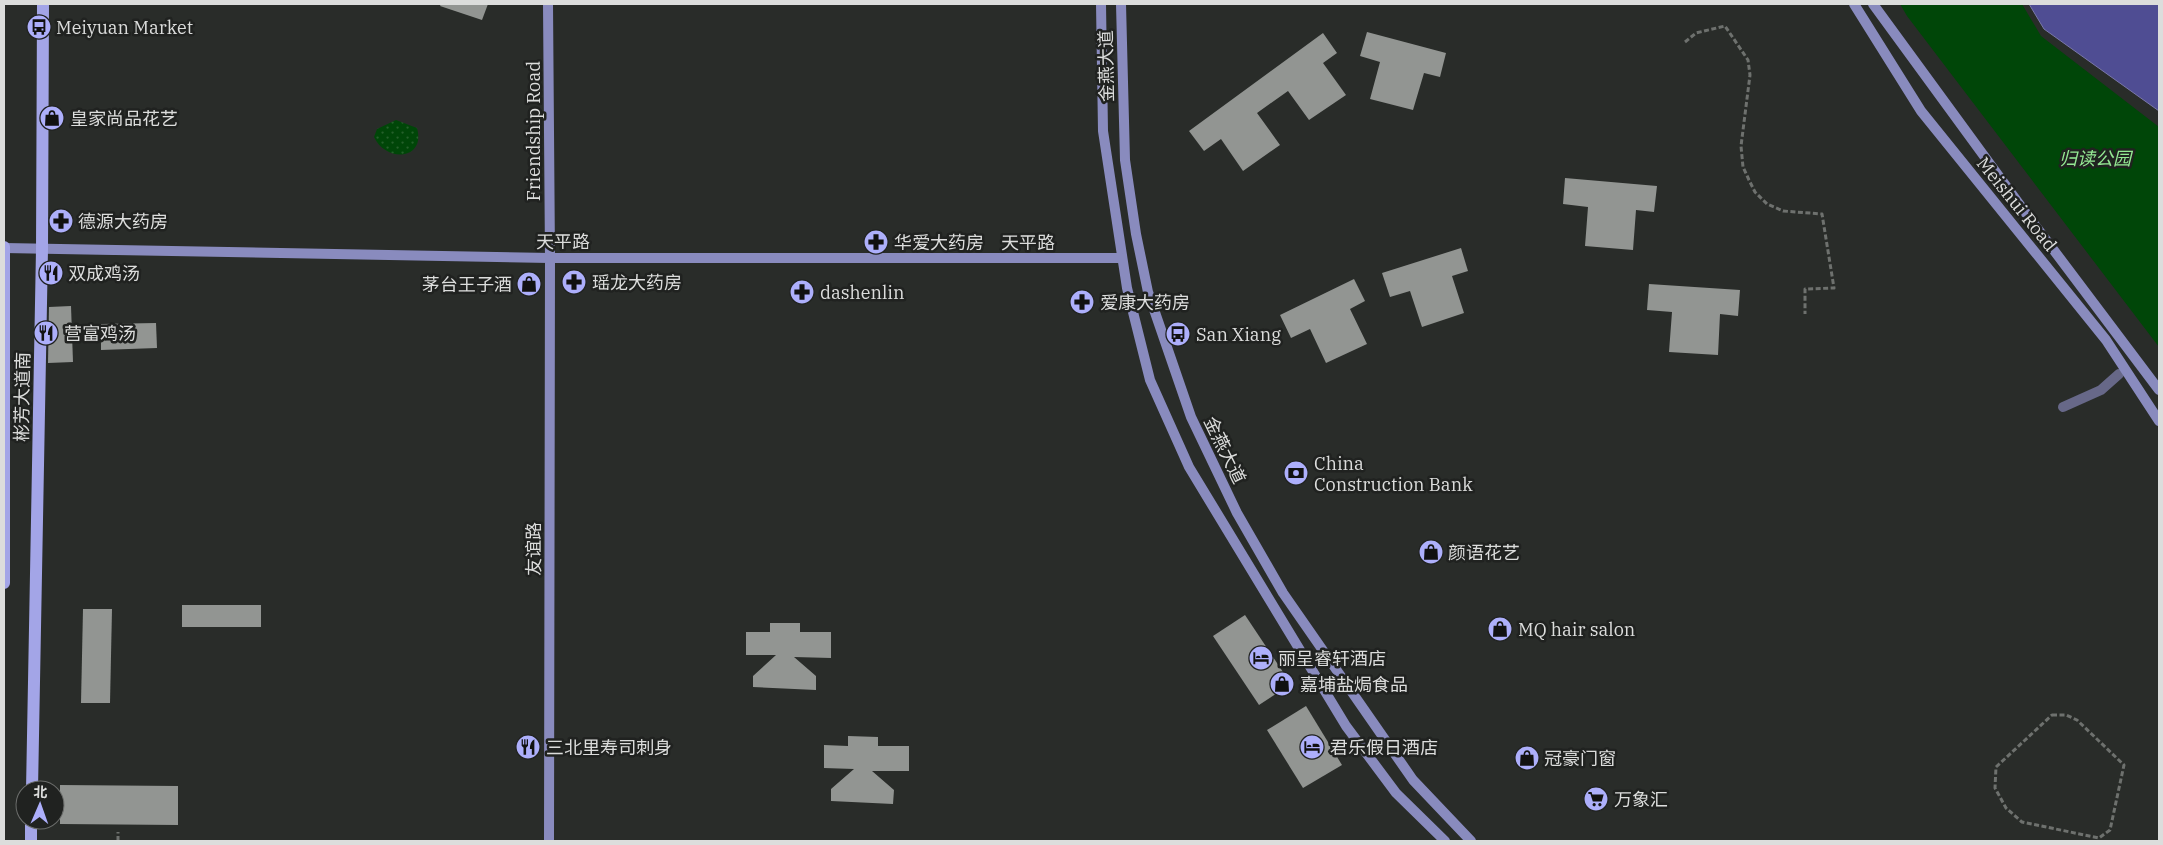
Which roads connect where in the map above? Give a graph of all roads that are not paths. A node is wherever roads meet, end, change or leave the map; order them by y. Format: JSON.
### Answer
{"nodes":[{"id":1,"x":43,"y":4,"type":"edge"},
{"id":2,"x":548,"y":4,"type":"edge"},
{"id":3,"x":1101,"y":4,"type":"edge"},
{"id":4,"x":1121,"y":4,"type":"edge"},
{"id":5,"x":1854,"y":4,"type":"edge"},
{"id":6,"x":1873,"y":4,"type":"edge"},
{"id":7,"x":4,"y":247,"type":"edge"},
{"id":8,"x":42,"y":249,"type":"junction"},
{"id":9,"x":550,"y":258,"type":"junction"},
{"id":10,"x":1122,"y":258,"type":"junction"},
{"id":11,"x":2119,"y":374,"type":"dead end"},
{"id":12,"x":2159,"y":390,"type":"edge"},
{"id":13,"x":2063,"y":407,"type":"dead end"},
{"id":14,"x":2159,"y":421,"type":"edge"},
{"id":15,"x":4,"y":548,"type":"edge"},
{"id":16,"x":4,"y":583,"type":"edge"},
{"id":17,"x":32,"y":780,"type":"edge"},
{"id":18,"x":549,"y":841,"type":"edge"},
{"id":19,"x":1445,"y":841,"type":"edge"},
{"id":20,"x":1472,"y":841,"type":"edge"}],
"edges":[{"from":1,"to":8,"type":"main road","name":"彬芳大道南"},
{"from":2,"to":9,"type":"main road","name":"Friendship Road"},
{"from":3,"to":10,"type":"main road","name":"金燕大道"},
{"from":4,"to":20,"type":"main road","name":"金燕大道"},
{"from":5,"to":14,"type":"main road","name":"Meishui Road"},
{"from":6,"to":12,"type":"main road","name":"Meishui Road"},
{"from":7,"to":8,"type":"main road","name":"天平路"},
{"from":7,"to":15,"type":"main road","name":"彬芳大道南"},
{"from":8,"to":9,"type":"main road","name":"天平路"},
{"from":8,"to":17,"type":"main road","name":"彬芳大道南"},
{"from":9,"to":10,"type":"main road","name":"天平路"},
{"from":9,"to":18,"type":"main road","name":"友谊路"},
{"from":10,"to":19,"type":"main road","name":"金燕大道"},
{"from":11,"to":13,"type":"lane"},
{"from":15,"to":16,"type":"main road","name":"彬芳大道南"}]}
